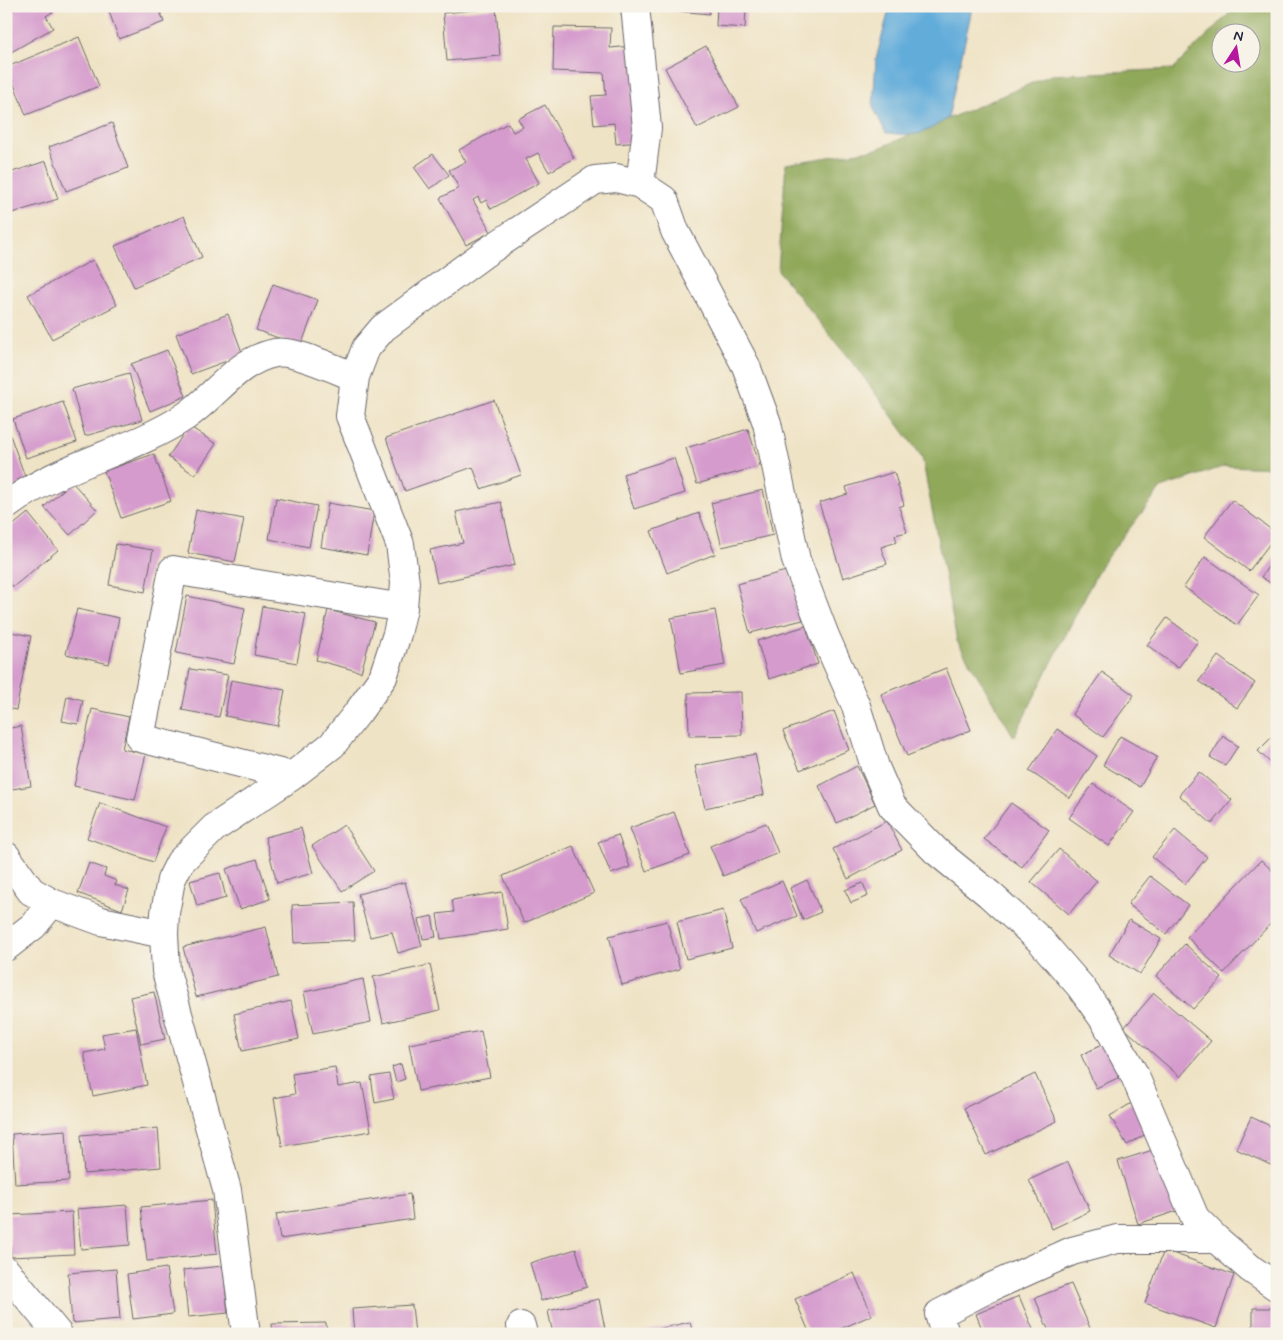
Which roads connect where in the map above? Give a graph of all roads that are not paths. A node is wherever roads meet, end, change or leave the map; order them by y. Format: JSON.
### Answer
{"nodes":[{"id":1,"x":635,"y":6,"type":"edge"},
{"id":2,"x":640,"y":184,"type":"junction"},
{"id":3,"x":355,"y":377,"type":"junction"},
{"id":4,"x":6,"y":506,"type":"edge"},
{"id":5,"x":403,"y":608,"type":"junction"},
{"id":6,"x":292,"y":776,"type":"junction"},
{"id":7,"x":6,"y":856,"type":"edge"},
{"id":8,"x":52,"y":903,"type":"junction"},
{"id":9,"x":164,"y":934,"type":"junction"},
{"id":10,"x":6,"y":947,"type":"edge"},
{"id":11,"x":1216,"y":1239,"type":"junction"},
{"id":12,"x":6,"y":1271,"type":"edge"},
{"id":13,"x":1277,"y":1287,"type":"edge"},
{"id":14,"x":58,"y":1334,"type":"edge"},
{"id":15,"x":246,"y":1334,"type":"edge"},
{"id":16,"x":945,"y":1334,"type":"edge"}],
"edges":[{"from":1,"to":2,"type":"street"},
{"from":2,"to":3,"type":"street"},
{"from":2,"to":11,"type":"street"},
{"from":3,"to":4,"type":"street"},
{"from":3,"to":5,"type":"street"},
{"from":5,"to":6,"type":"street"},
{"from":5,"to":6,"type":"street"},
{"from":6,"to":9,"type":"street"},
{"from":7,"to":8,"type":"street"},
{"from":8,"to":9,"type":"street"},
{"from":8,"to":10,"type":"street"},
{"from":9,"to":15,"type":"street"},
{"from":11,"to":13,"type":"street"},
{"from":11,"to":16,"type":"street"},
{"from":12,"to":14,"type":"street"}]}
